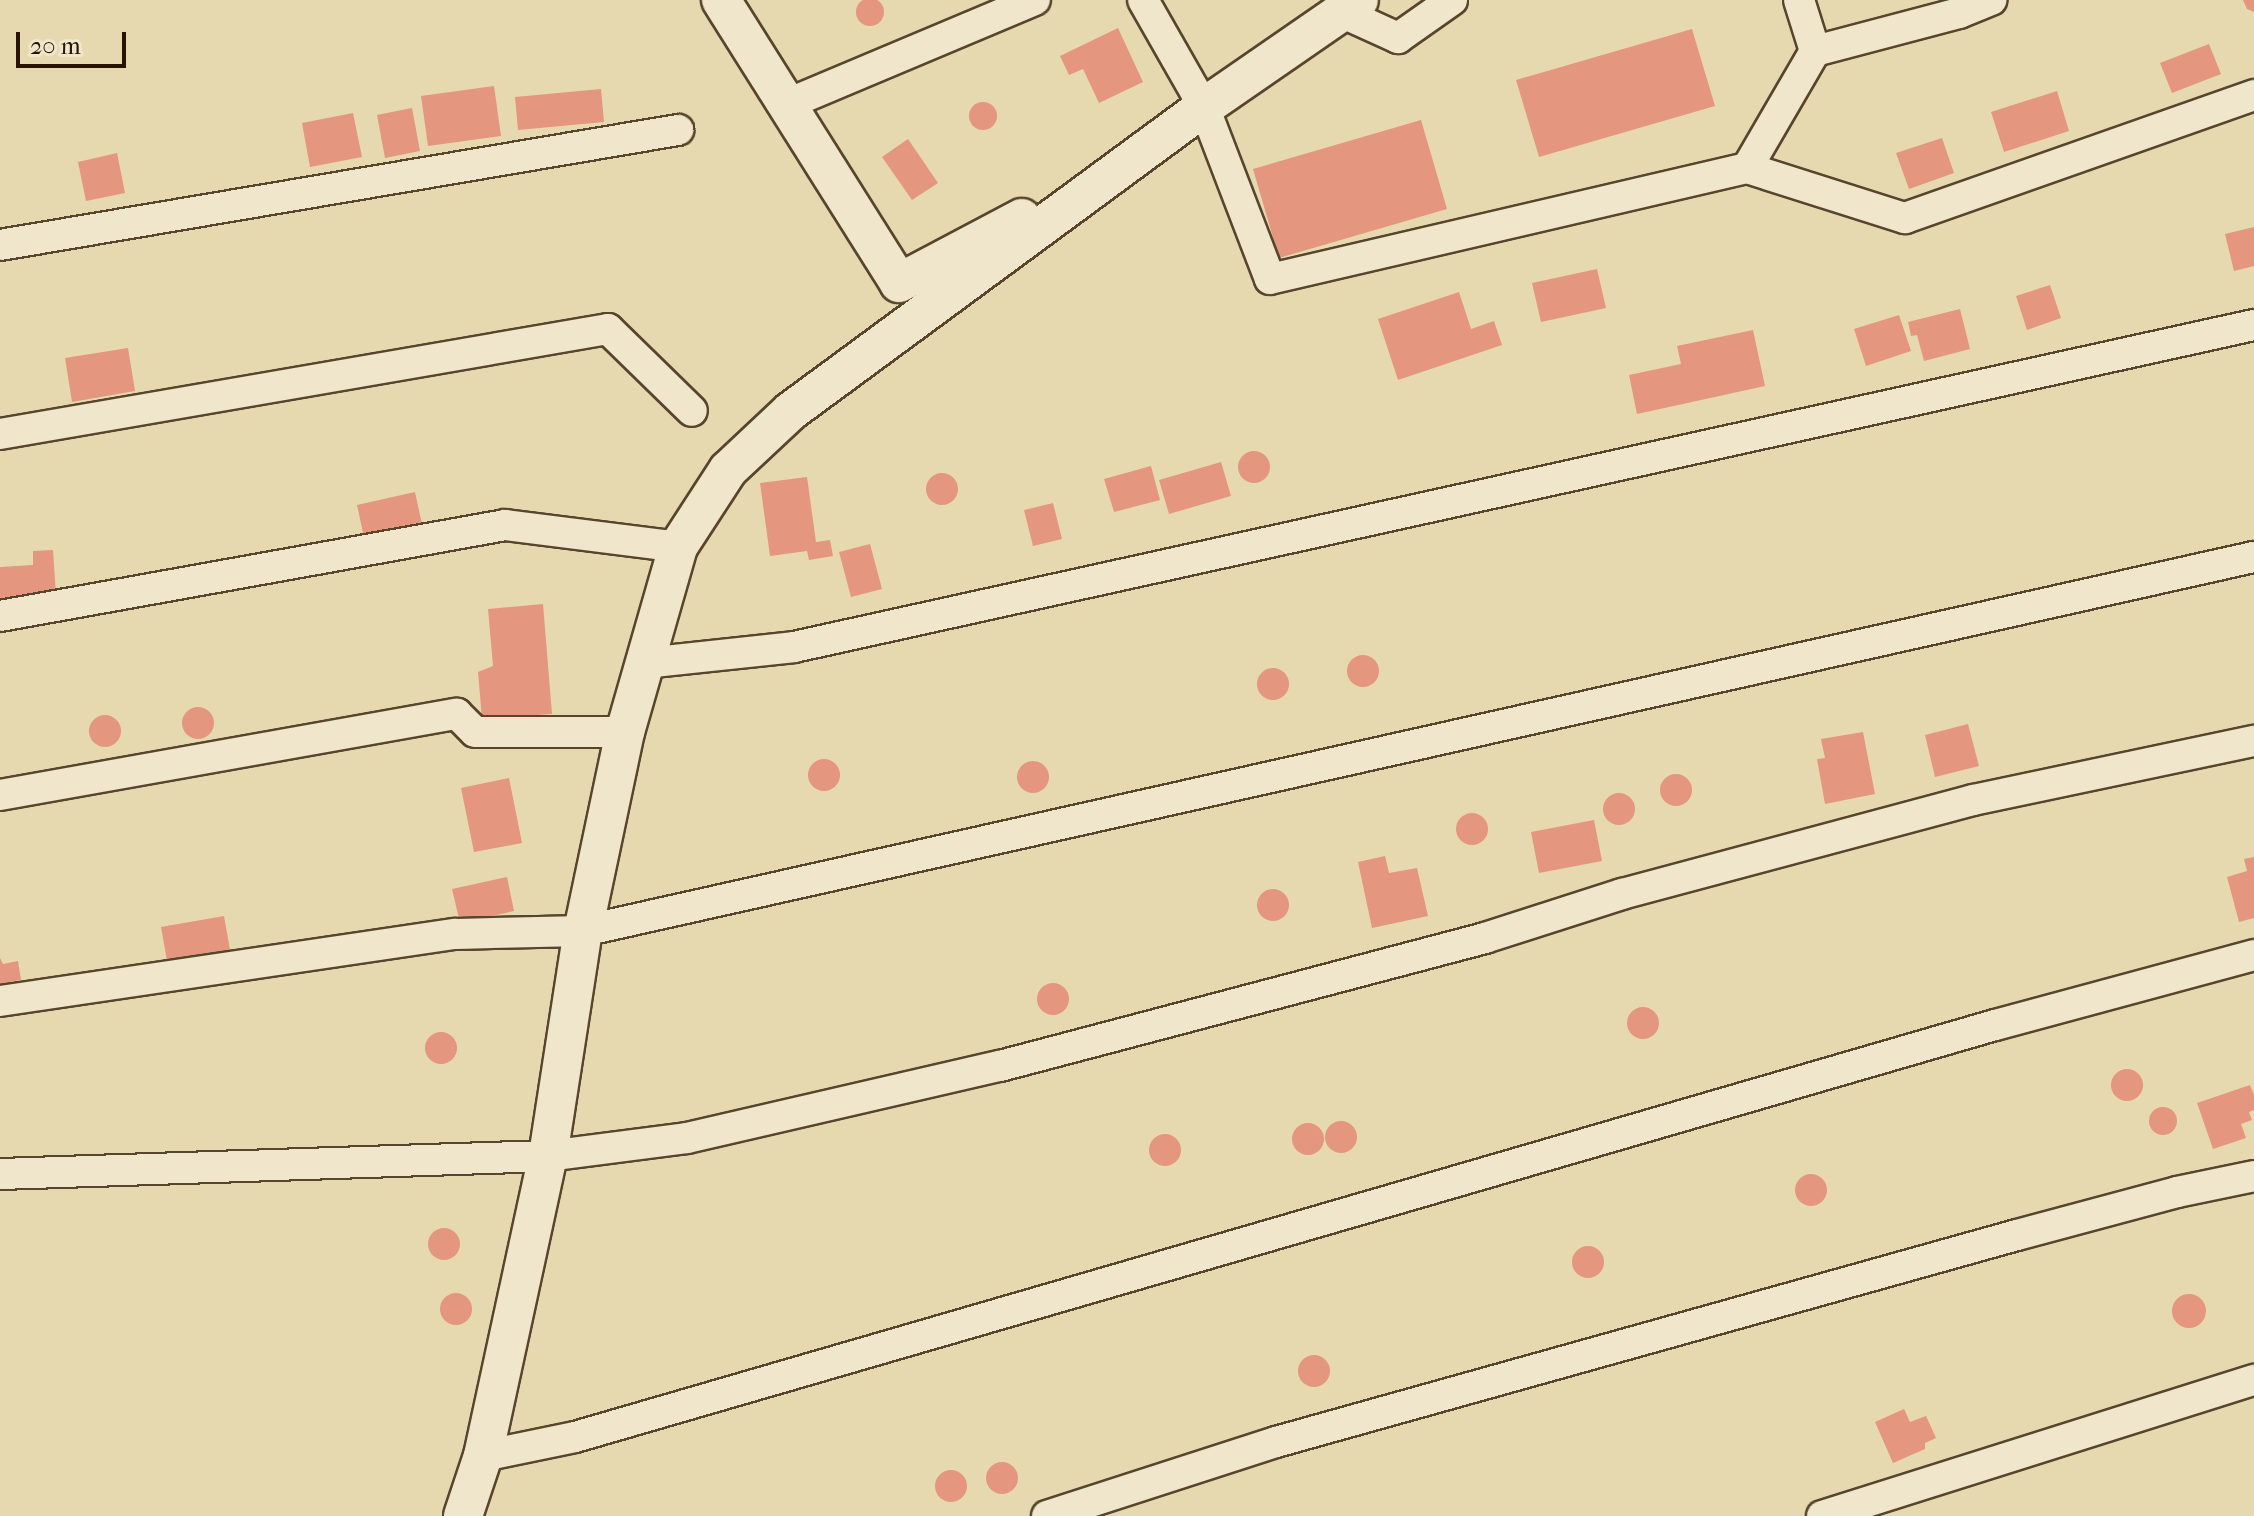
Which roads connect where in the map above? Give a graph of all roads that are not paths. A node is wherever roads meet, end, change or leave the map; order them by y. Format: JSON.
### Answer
{"nodes":[{"id":1,"x":721,"y":0,"type":"edge"},
{"id":2,"x":1035,"y":0,"type":"edge"},
{"id":3,"x":1143,"y":0,"type":"edge"},
{"id":4,"x":1452,"y":0,"type":"edge"},
{"id":5,"x":1799,"y":0,"type":"edge"},
{"id":6,"x":1991,"y":0,"type":"edge"},
{"id":7,"x":1350,"y":6,"type":"edge"},
{"id":8,"x":1815,"y":51,"type":"junction"},
{"id":9,"x":2254,"y":95,"type":"edge"},
{"id":10,"x":785,"y":105,"type":"junction"},
{"id":11,"x":1204,"y":107,"type":"junction"},
{"id":12,"x":678,"y":130,"type":"dead end"},
{"id":13,"x":1139,"y":156,"type":"junction"},
{"id":14,"x":1747,"y":168,"type":"junction"},
{"id":15,"x":0,"y":245,"type":"edge"},
{"id":16,"x":2254,"y":325,"type":"edge"},
{"id":17,"x":692,"y":411,"type":"dead end"},
{"id":18,"x":0,"y":434,"type":"edge"},
{"id":19,"x":678,"y":547,"type":"junction"},
{"id":20,"x":2254,"y":557,"type":"edge"},
{"id":21,"x":0,"y":616,"type":"edge"},
{"id":22,"x":645,"y":663,"type":"junction"},
{"id":23,"x":625,"y":732,"type":"junction"},
{"id":24,"x":2254,"y":741,"type":"edge"},
{"id":25,"x":0,"y":795,"type":"edge"},
{"id":26,"x":583,"y":931,"type":"junction"},
{"id":27,"x":2254,"y":955,"type":"edge"},
{"id":28,"x":0,"y":1001,"type":"edge"},
{"id":29,"x":548,"y":1156,"type":"junction"},
{"id":30,"x":0,"y":1174,"type":"edge"},
{"id":31,"x":2254,"y":1176,"type":"edge"},
{"id":32,"x":2254,"y":1380,"type":"edge"},
{"id":33,"x":483,"y":1456,"type":"junction"},
{"id":34,"x":463,"y":1516,"type":"edge"},
{"id":35,"x":1047,"y":1516,"type":"edge"},
{"id":36,"x":1822,"y":1516,"type":"edge"}],
"edges":[{"from":1,"to":10,"type":"street"},
{"from":2,"to":10,"type":"street"},
{"from":3,"to":11,"type":"street"},
{"from":4,"to":7,"type":"street"},
{"from":5,"to":8,"type":"street"},
{"from":6,"to":8,"type":"street"},
{"from":7,"to":11,"type":"street"},
{"from":8,"to":14,"type":"street"},
{"from":9,"to":14,"type":"street"},
{"from":10,"to":13,"type":"street"},
{"from":11,"to":13,"type":"street"},
{"from":11,"to":14,"type":"street"},
{"from":12,"to":15,"type":"street"},
{"from":13,"to":19,"type":"street"},
{"from":16,"to":22,"type":"street"},
{"from":17,"to":18,"type":"street"},
{"from":19,"to":21,"type":"street"},
{"from":19,"to":22,"type":"street"},
{"from":20,"to":26,"type":"street"},
{"from":22,"to":23,"type":"street"},
{"from":23,"to":25,"type":"street"},
{"from":23,"to":26,"type":"street"},
{"from":24,"to":29,"type":"street"},
{"from":26,"to":28,"type":"street"},
{"from":26,"to":29,"type":"street"},
{"from":27,"to":33,"type":"street"},
{"from":29,"to":30,"type":"street"},
{"from":29,"to":33,"type":"street"},
{"from":31,"to":35,"type":"street"},
{"from":32,"to":36,"type":"street"},
{"from":33,"to":34,"type":"street"}]}
